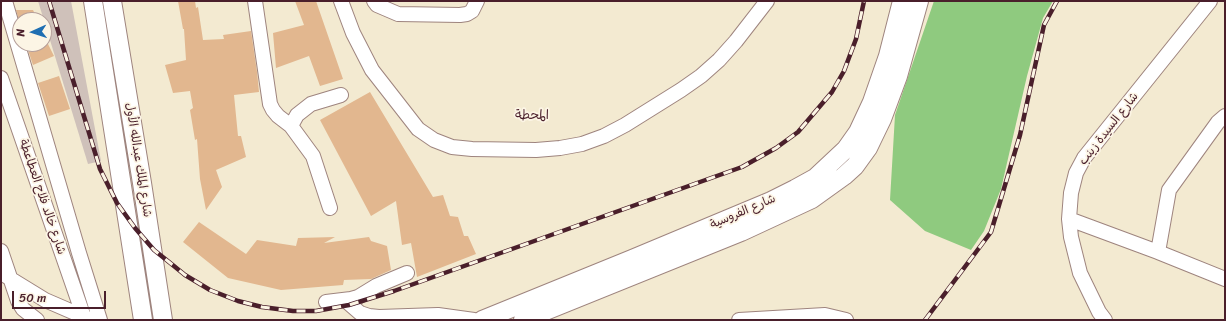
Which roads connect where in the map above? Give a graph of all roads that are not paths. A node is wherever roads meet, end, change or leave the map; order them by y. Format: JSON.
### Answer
{"nodes":[{"id":1,"x":5,"y":1,"type":"edge"},
{"id":2,"x":93,"y":1,"type":"edge"},
{"id":3,"x":112,"y":1,"type":"edge"},
{"id":4,"x":255,"y":1,"type":"edge"},
{"id":5,"x":341,"y":1,"type":"edge"},
{"id":6,"x":374,"y":1,"type":"edge"},
{"id":7,"x":477,"y":1,"type":"edge"},
{"id":8,"x":767,"y":1,"type":"edge"},
{"id":9,"x":902,"y":1,"type":"edge"},
{"id":10,"x":919,"y":1,"type":"edge"},
{"id":11,"x":1210,"y":1,"type":"edge"},
{"id":12,"x":1,"y":78,"type":"edge"},
{"id":13,"x":341,"y":94,"type":"dead end"},
{"id":14,"x":1225,"y":116,"type":"edge"},
{"id":15,"x":291,"y":126,"type":"junction"},
{"id":16,"x":330,"y":208,"type":"dead end"},
{"id":17,"x":1069,"y":219,"type":"junction"},
{"id":18,"x":1,"y":251,"type":"edge"},
{"id":19,"x":1158,"y":252,"type":"junction"},
{"id":20,"x":79,"y":254,"type":"junction"},
{"id":21,"x":64,"y":259,"type":"junction"},
{"id":22,"x":407,"y":273,"type":"dead end"},
{"id":23,"x":5,"y":276,"type":"edge"},
{"id":24,"x":1225,"y":279,"type":"edge"},
{"id":25,"x":345,"y":300,"type":"junction"},
{"id":26,"x":326,"y":302,"type":"dead end"},
{"id":27,"x":87,"y":319,"type":"edge"},
{"id":28,"x":139,"y":319,"type":"edge"},
{"id":29,"x":37,"y":320,"type":"edge"},
{"id":30,"x":100,"y":320,"type":"edge"},
{"id":31,"x":163,"y":320,"type":"edge"},
{"id":32,"x":474,"y":320,"type":"edge"},
{"id":33,"x":482,"y":320,"type":"edge"},
{"id":34,"x":523,"y":320,"type":"edge"},
{"id":35,"x":739,"y":320,"type":"edge"},
{"id":36,"x":846,"y":320,"type":"edge"},
{"id":37,"x":1105,"y":320,"type":"edge"}],
"edges":[{"from":1,"to":20,"type":"street"},
{"from":2,"to":28,"type":"main road","name":"شارع الملك عبدالله الأول"},
{"from":3,"to":31,"type":"main road","name":"شارع الملك عبدالله الأول"},
{"from":4,"to":15,"type":"street"},
{"from":5,"to":8,"type":"street"},
{"from":6,"to":7,"type":"street"},
{"from":9,"to":33,"type":"main road","name":"شارع الفروسية"},
{"from":10,"to":34,"type":"main road","name":"شارع الفروسية"},
{"from":11,"to":17,"type":"street","name":"شارع السيدة زينب"},
{"from":12,"to":21,"type":"street","name":"شارع خالد فلاح العطاعطة"},
{"from":13,"to":15,"type":"street"},
{"from":14,"to":19,"type":"street"},
{"from":15,"to":16,"type":"street"},
{"from":17,"to":19,"type":"street"},
{"from":17,"to":37,"type":"street","name":"شارع السيدة زينب"},
{"from":18,"to":23,"type":"street"},
{"from":19,"to":24,"type":"street"},
{"from":20,"to":21,"type":"street"},
{"from":20,"to":30,"type":"street"},
{"from":21,"to":27,"type":"street","name":"شارع خالد فلاح العطاعطة"},
{"from":22,"to":25,"type":"street"},
{"from":23,"to":27,"type":"street"},
{"from":23,"to":29,"type":"street"},
{"from":25,"to":26,"type":"street"},
{"from":25,"to":32,"type":"street"},
{"from":35,"to":36,"type":"street"}]}
